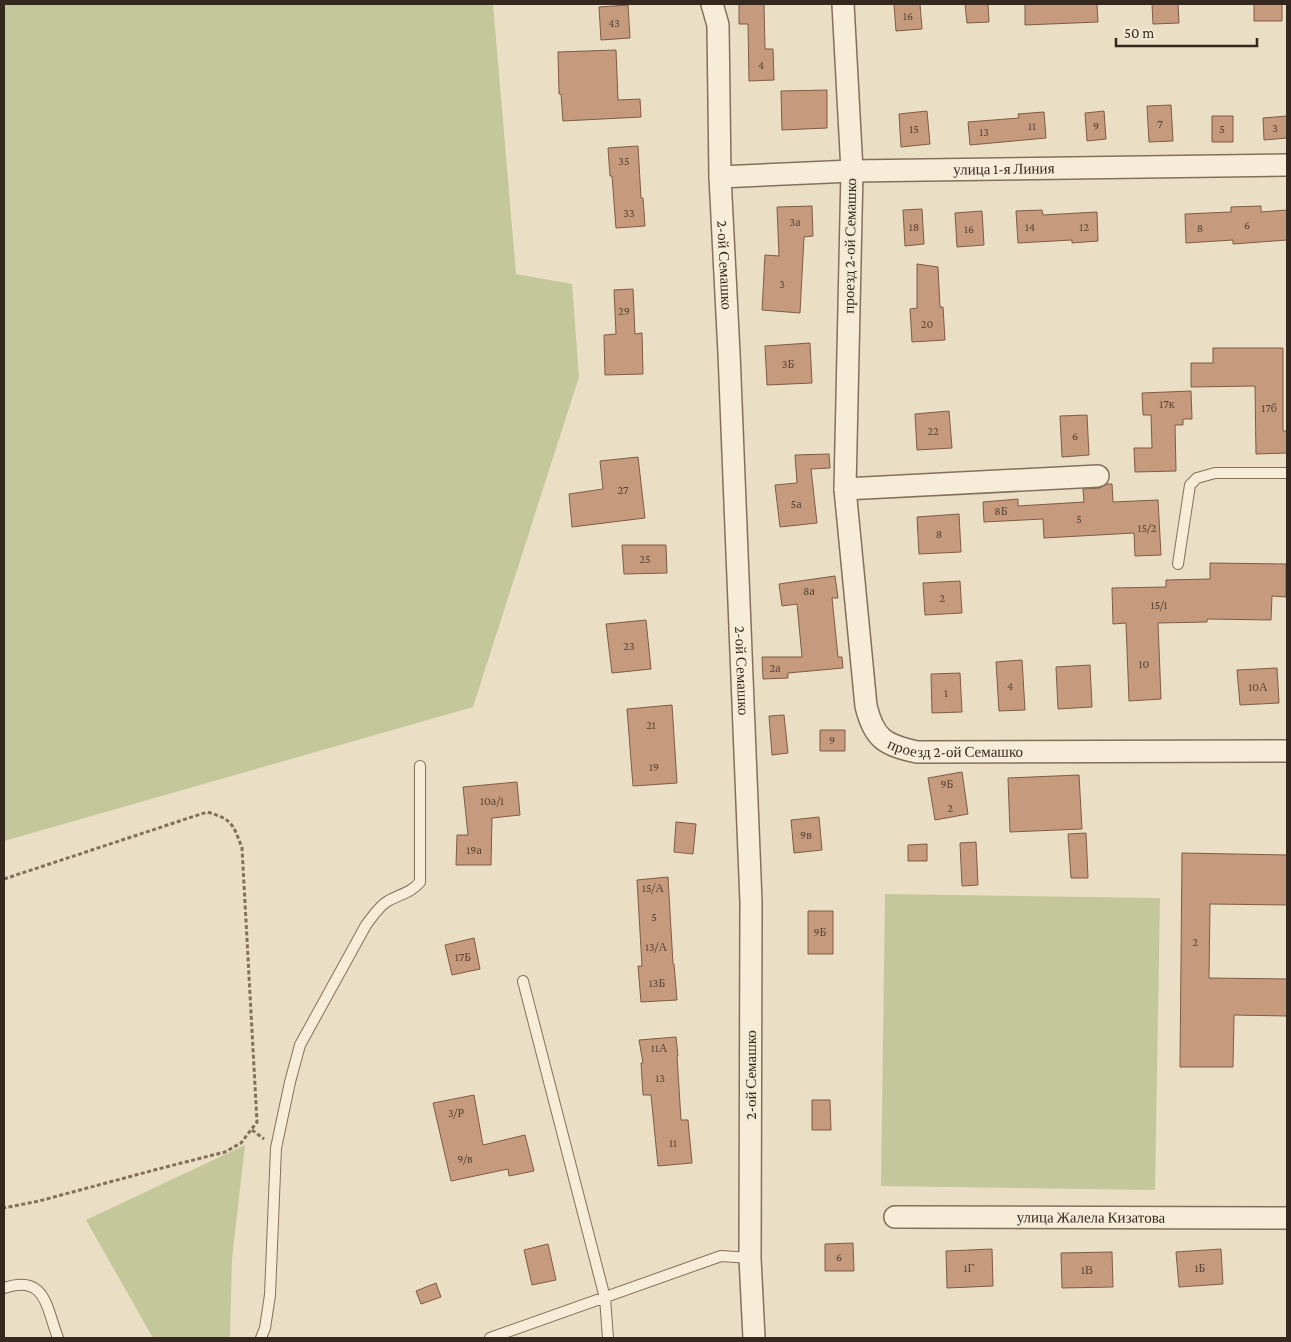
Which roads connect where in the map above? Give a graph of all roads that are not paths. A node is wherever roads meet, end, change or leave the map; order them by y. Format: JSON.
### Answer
{"nodes":[{"id":1,"x":712,"y":4,"type":"edge"},
{"id":2,"x":843,"y":4,"type":"edge"},
{"id":3,"x":1287,"y":165,"type":"edge"},
{"id":4,"x":852,"y":171,"type":"junction"},
{"id":5,"x":720,"y":177,"type":"junction"},
{"id":6,"x":1287,"y":473,"type":"edge"},
{"id":7,"x":1098,"y":476,"type":"dead end"},
{"id":8,"x":845,"y":489,"type":"junction"},
{"id":9,"x":1178,"y":564,"type":"dead end"},
{"id":10,"x":1287,"y":751,"type":"edge"},
{"id":11,"x":420,"y":766,"type":"dead end"},
{"id":12,"x":523,"y":981,"type":"dead end"},
{"id":13,"x":895,"y":1217,"type":"dead end"},
{"id":14,"x":1287,"y":1218,"type":"edge"},
{"id":15,"x":750,"y":1258,"type":"junction"},
{"id":16,"x":4,"y":1288,"type":"edge"},
{"id":17,"x":604,"y":1298,"type":"junction"},
{"id":18,"x":58,"y":1338,"type":"edge"},
{"id":19,"x":261,"y":1338,"type":"edge"},
{"id":20,"x":490,"y":1338,"type":"edge"},
{"id":21,"x":608,"y":1338,"type":"edge"},
{"id":22,"x":754,"y":1338,"type":"edge"}],
"edges":[{"from":1,"to":5,"type":"street","name":"2-ой Семашко"},
{"from":2,"to":4,"type":"street","name":"проезд 2-ой Семашко"},
{"from":3,"to":4,"type":"street","name":"улица 1-я Линия"},
{"from":4,"to":5,"type":"street","name":"улица 1-я Линия"},
{"from":4,"to":8,"type":"street","name":"проезд 2-ой Семашко"},
{"from":5,"to":15,"type":"street","name":"2-ой Семашко"},
{"from":6,"to":9,"type":"lane"},
{"from":7,"to":8,"type":"street"},
{"from":8,"to":10,"type":"street","name":"проезд 2-ой Семашко"},
{"from":11,"to":19,"type":"lane"},
{"from":12,"to":17,"type":"lane"},
{"from":13,"to":14,"type":"street","name":"улица Жалела Кизатова"},
{"from":15,"to":17,"type":"lane"},
{"from":15,"to":22,"type":"street","name":"2-ой Семашко"},
{"from":16,"to":18,"type":"lane"},
{"from":17,"to":20,"type":"lane"},
{"from":17,"to":21,"type":"lane"}]}
